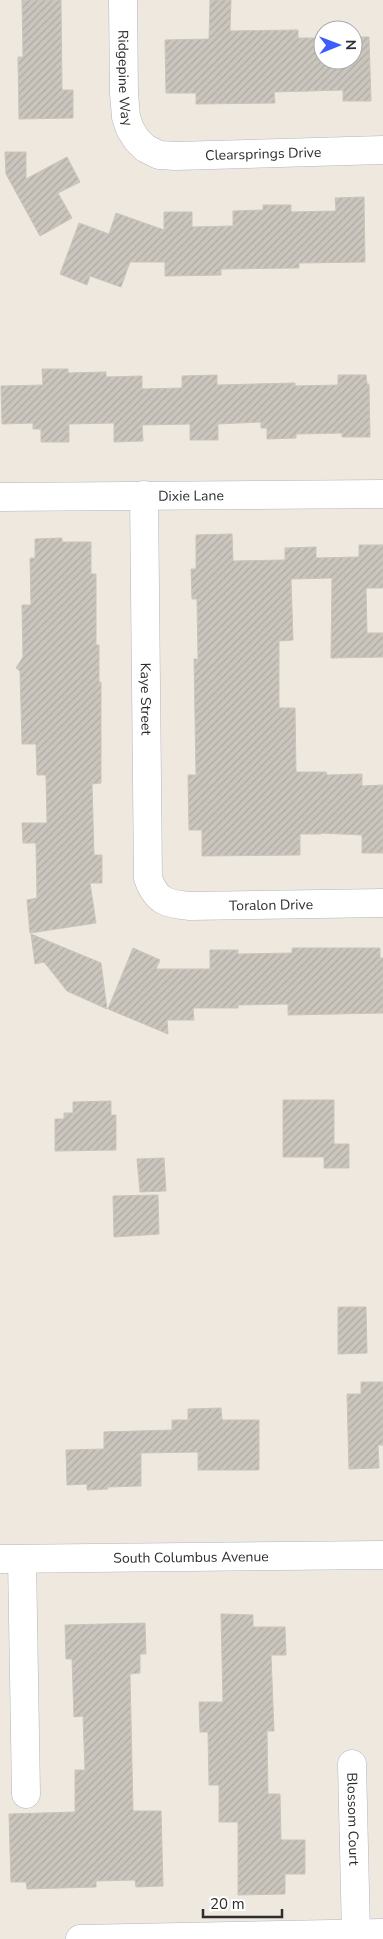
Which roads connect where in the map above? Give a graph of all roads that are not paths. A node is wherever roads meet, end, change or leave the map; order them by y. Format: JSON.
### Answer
{"nodes":[{"id":1,"x":123,"y":0,"type":"edge"},
{"id":2,"x":145,"y":148,"type":"joint"},
{"id":3,"x":383,"y":150,"type":"edge"},
{"id":4,"x":383,"y":494,"type":"edge"},
{"id":5,"x":144,"y":495,"type":"junction"},
{"id":6,"x":0,"y":497,"type":"edge"},
{"id":7,"x":160,"y":899,"type":"joint"},
{"id":8,"x":383,"y":903,"type":"edge"},
{"id":9,"x":383,"y":1555,"type":"edge"},
{"id":10,"x":11,"y":1559,"type":"edge"},
{"id":11,"x":352,"y":1764,"type":"dead end"},
{"id":12,"x":26,"y":1794,"type":"dead end"},
{"id":13,"x":356,"y":1933,"type":"junction"},
{"id":14,"x":383,"y":1933,"type":"edge"},
{"id":15,"x":80,"y":1939,"type":"edge"}],
"edges":[{"from":1,"to":2,"type":"street","name":"Ridgepine Way"},
{"from":2,"to":3,"type":"street","name":"Clearsprings Drive"},
{"from":4,"to":5,"type":"street","name":"Dixie Lane"},
{"from":5,"to":6,"type":"street","name":"Dixie Lane"},
{"from":5,"to":7,"type":"street","name":"Kaye Street"},
{"from":7,"to":8,"type":"street","name":"Toralon Drive"},
{"from":9,"to":10,"type":"street","name":"South Columbus Avenue"},
{"from":10,"to":12,"type":"street"},
{"from":11,"to":13,"type":"street","name":"Blossom Court"},
{"from":13,"to":14,"type":"street"},
{"from":13,"to":15,"type":"street"}]}
